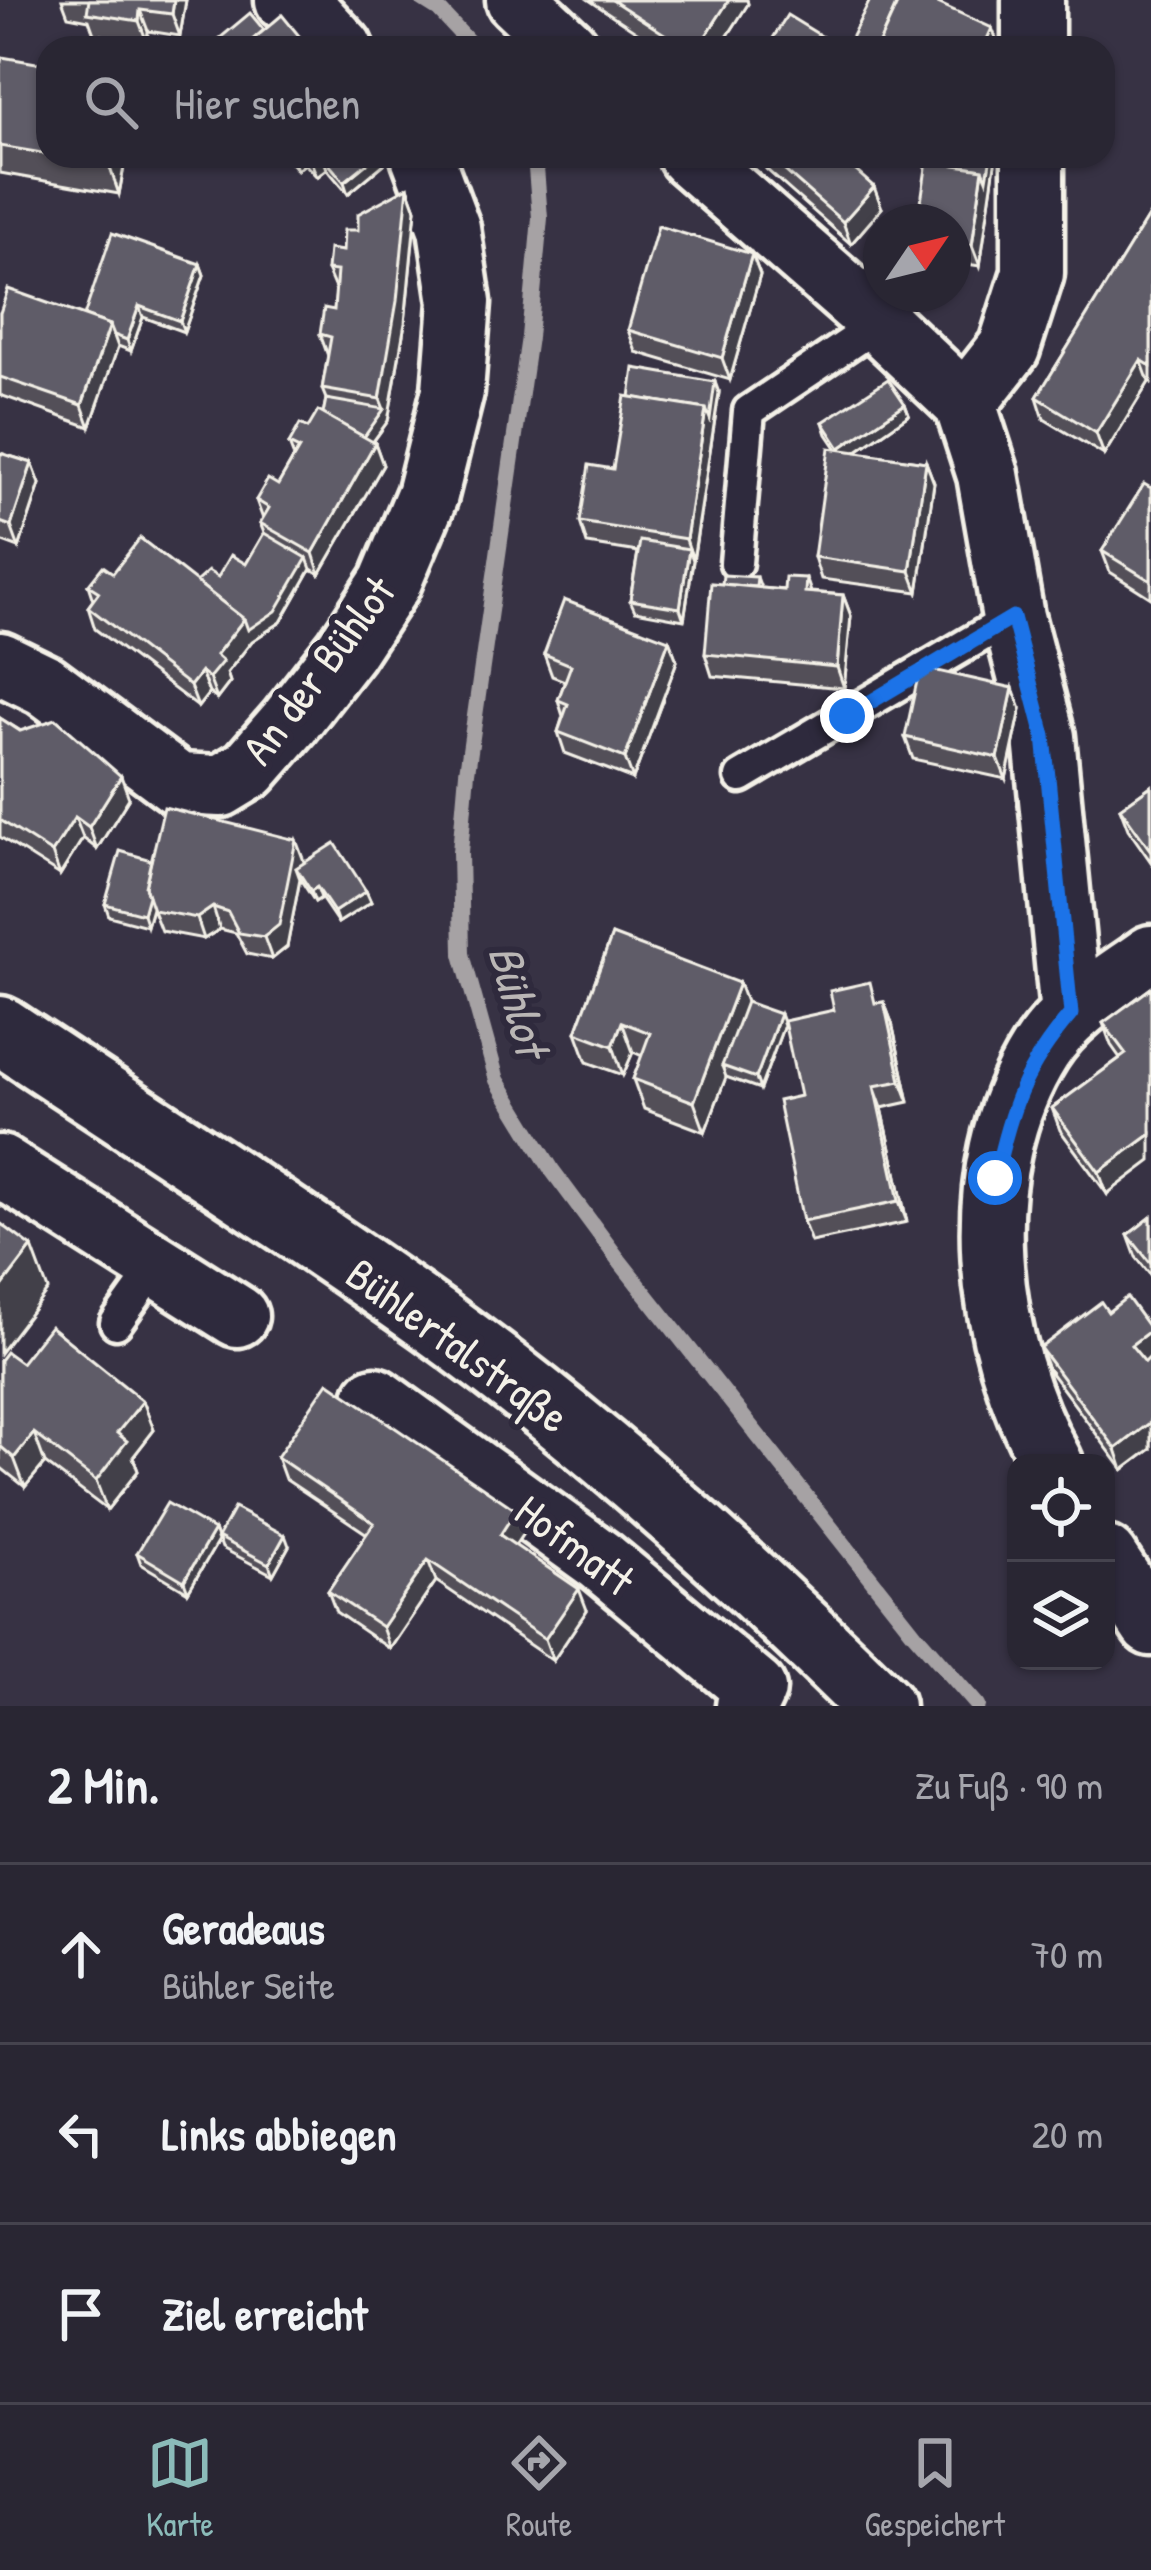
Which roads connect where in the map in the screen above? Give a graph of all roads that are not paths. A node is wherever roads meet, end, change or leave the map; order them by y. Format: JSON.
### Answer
{"nodes":[{"id":1,"x":286,"y":0,"type":"edge"},
{"id":2,"x":518,"y":0,"type":"edge"},
{"id":3,"x":1033,"y":0,"type":"edge"},
{"id":4,"x":331,"y":36,"type":"edge"},
{"id":5,"x":556,"y":36,"type":"edge"},
{"id":6,"x":1033,"y":36,"type":"edge"},
{"id":7,"x":426,"y":168,"type":"edge"},
{"id":8,"x":703,"y":168,"type":"edge"},
{"id":9,"x":1033,"y":168,"type":"edge"},
{"id":10,"x":880,"y":323,"type":"junction"},
{"id":11,"x":965,"y":404,"type":"junction"},
{"id":12,"x":736,"y":563,"type":"dead end"},
{"id":13,"x":1013,"y":617,"type":"junction"},
{"id":14,"x":0,"y":663,"type":"edge"},
{"id":15,"x":741,"y":777,"type":"dead end"},
{"id":16,"x":1151,"y":956,"type":"edge"},
{"id":17,"x":1071,"y":1014,"type":"junction"},
{"id":18,"x":0,"y":1030,"type":"edge"},
{"id":19,"x":0,"y":1166,"type":"edge"},
{"id":20,"x":159,"y":1263,"type":"junction"},
{"id":21,"x":237,"y":1316,"type":"dead end"},
{"id":22,"x":116,"y":1323,"type":"dead end"},
{"id":23,"x":375,"y":1398,"type":"dead end"},
{"id":24,"x":1048,"y":1454,"type":"edge"},
{"id":25,"x":1109,"y":1562,"type":"edge"},
{"id":26,"x":1151,"y":1625,"type":"edge"},
{"id":27,"x":747,"y":1706,"type":"edge"},
{"id":28,"x":880,"y":1706,"type":"edge"}],
"edges":[{"from":1,"to":4,"type":"street"},
{"from":2,"to":5,"type":"street"},
{"from":3,"to":6,"type":"street"},
{"from":7,"to":14,"type":"street","name":"An der Bühlot"},
{"from":8,"to":10,"type":"street"},
{"from":9,"to":11,"type":"street"},
{"from":10,"to":11,"type":"street"},
{"from":10,"to":12,"type":"lane"},
{"from":11,"to":13,"type":"street"},
{"from":13,"to":15,"type":"lane"},
{"from":13,"to":17,"type":"street"},
{"from":16,"to":17,"type":"street"},
{"from":17,"to":24,"type":"street"},
{"from":18,"to":28,"type":"main road","name":"Bühlertalstraße"},
{"from":19,"to":20,"type":"street"},
{"from":20,"to":21,"type":"street"},
{"from":20,"to":22,"type":"lane"},
{"from":23,"to":27,"type":"street","name":"Hofmatt"},
{"from":25,"to":26,"type":"street"}]}
